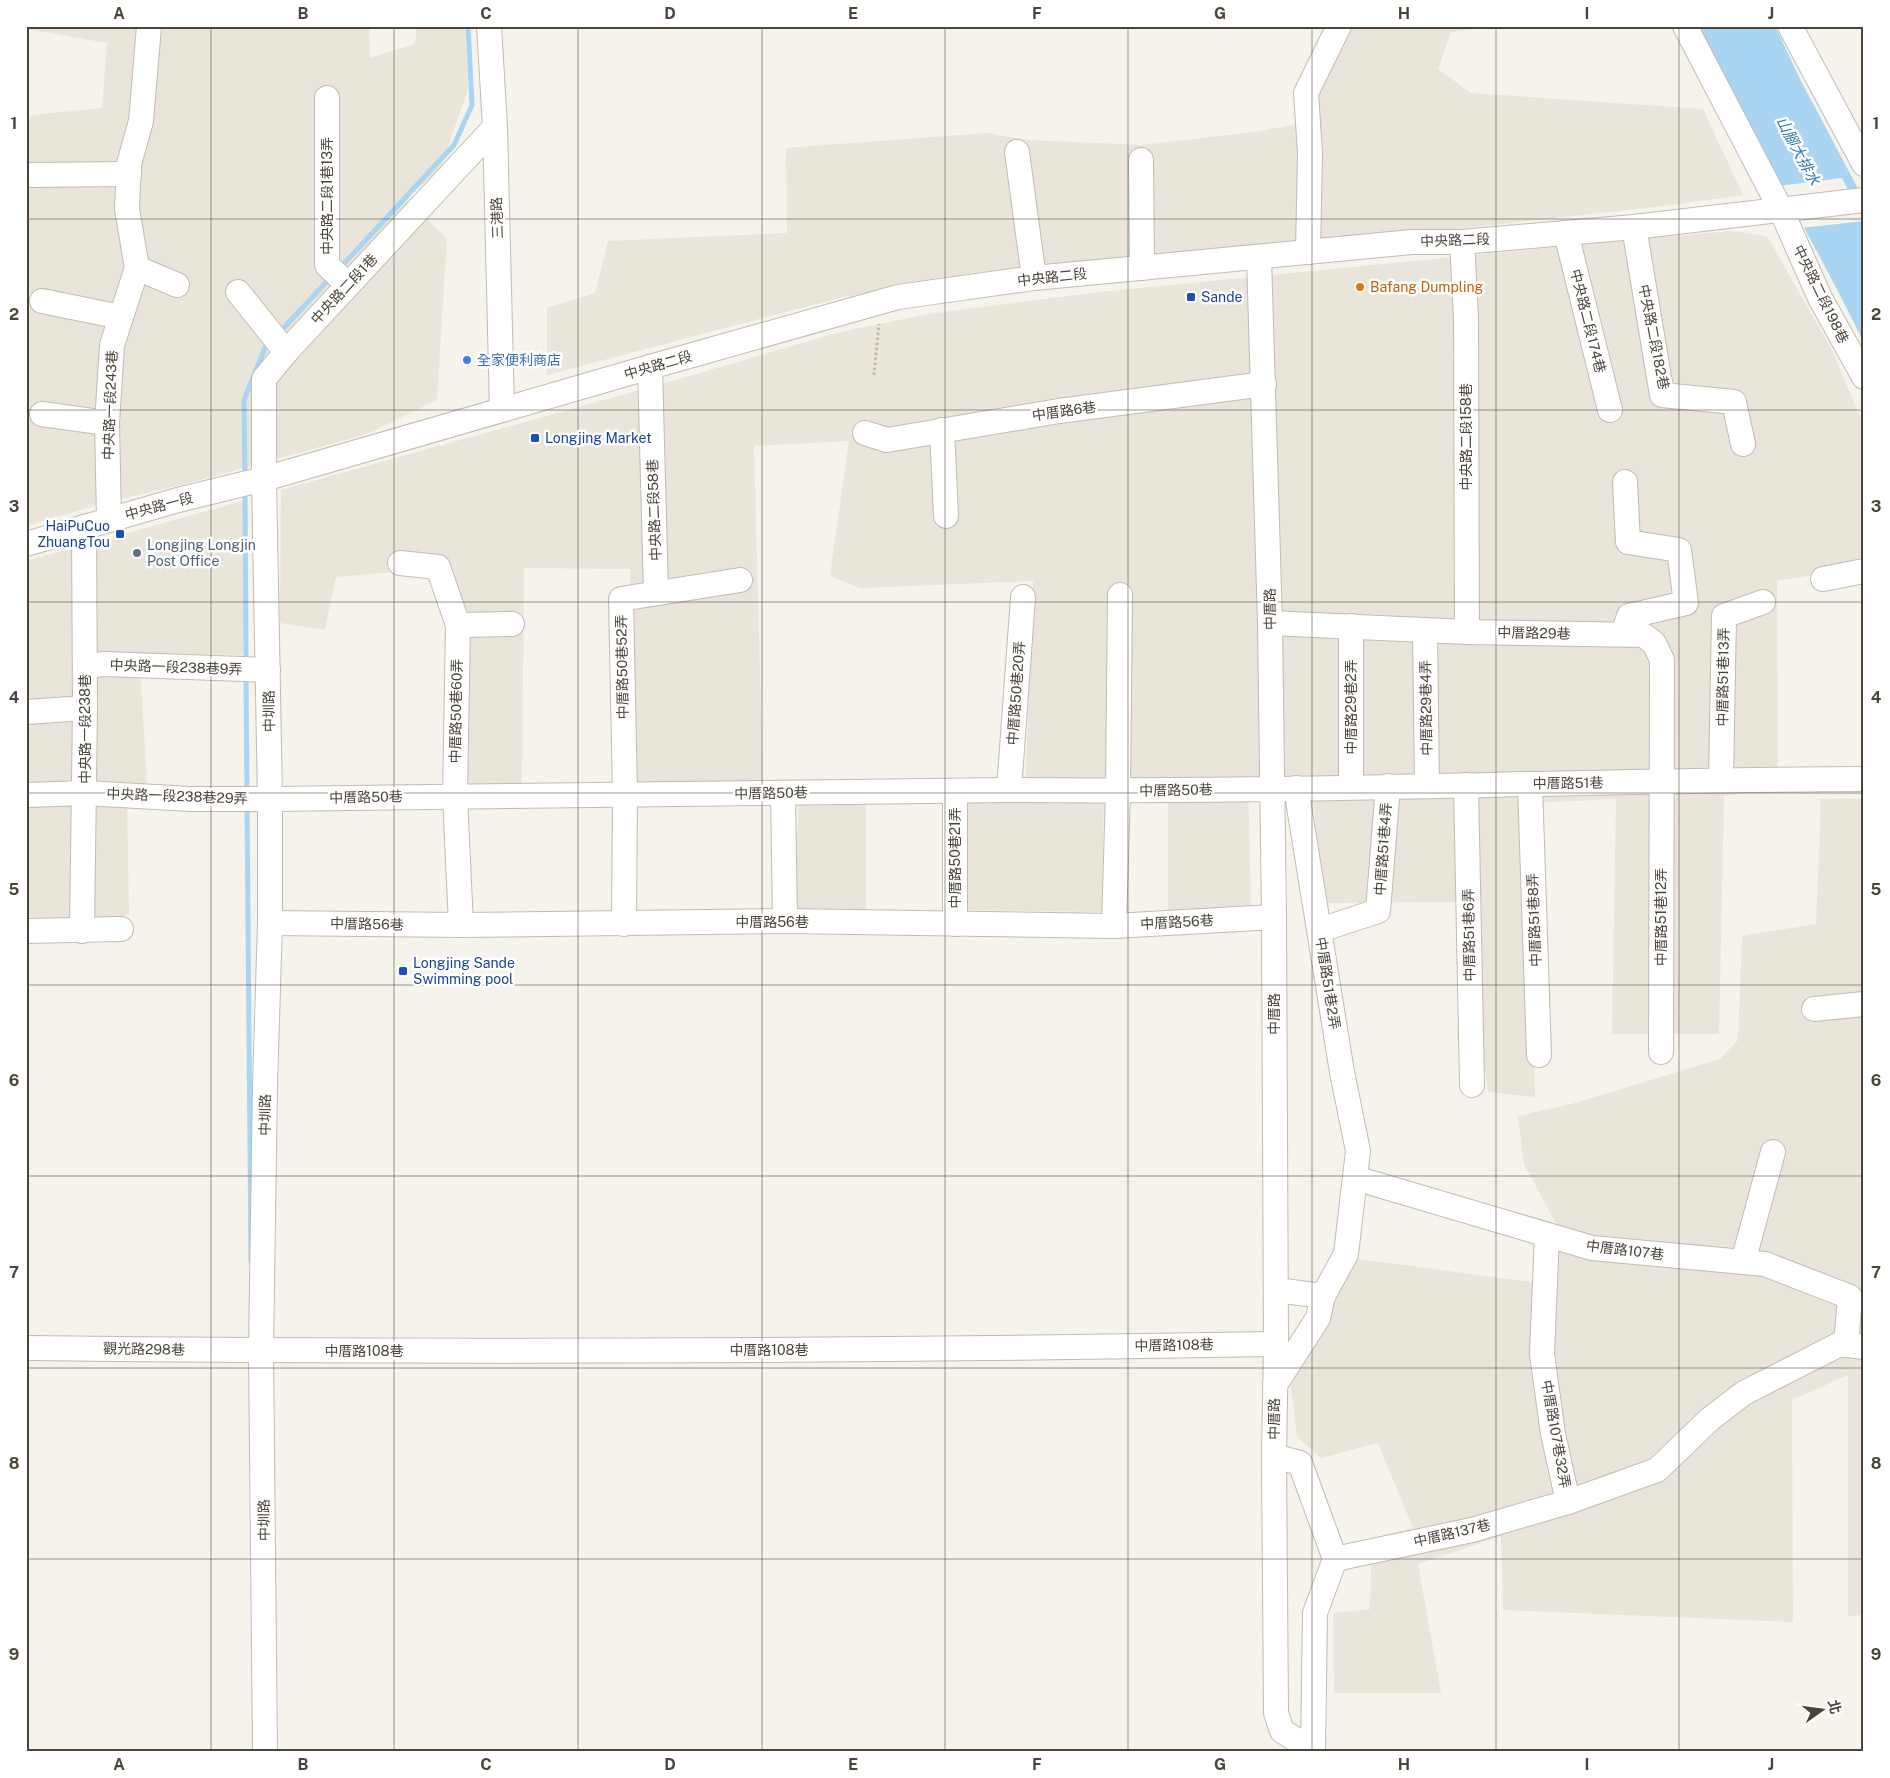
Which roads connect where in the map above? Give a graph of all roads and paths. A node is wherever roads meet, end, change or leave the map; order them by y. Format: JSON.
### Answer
{"nodes":[{"id":1,"x":149,"y":26,"type":"edge"},
{"id":2,"x":490,"y":26,"type":"edge"},
{"id":3,"x":1339,"y":26,"type":"edge"},
{"id":4,"x":1685,"y":26,"type":"edge"},
{"id":5,"x":1790,"y":26,"type":"edge"},
{"id":6,"x":327,"y":98,"type":"dead end"},
{"id":7,"x":494,"y":127,"type":"junction"},
{"id":8,"x":1017,"y":152,"type":"dead end"},
{"id":9,"x":1141,"y":160,"type":"dead end"},
{"id":10,"x":1864,"y":164,"type":"edge"},
{"id":11,"x":128,"y":174,"type":"junction"},
{"id":12,"x":26,"y":175,"type":"edge"},
{"id":13,"x":1864,"y":200,"type":"edge"},
{"id":14,"x":1780,"y":210,"type":"junction"},
{"id":15,"x":1634,"y":227,"type":"junction"},
{"id":16,"x":1566,"y":233,"type":"junction"},
{"id":17,"x":1462,"y":242,"type":"junction"},
{"id":18,"x":1308,"y":252,"type":"junction"},
{"id":19,"x":1259,"y":257,"type":"junction"},
{"id":20,"x":137,"y":268,"type":"junction"},
{"id":21,"x":1142,"y":268,"type":"junction"},
{"id":22,"x":1034,"y":278,"type":"junction"},
{"id":23,"x":177,"y":285,"type":"dead end"},
{"id":24,"x":348,"y":285,"type":"junction"},
{"id":25,"x":238,"y":292,"type":"dead end"},
{"id":26,"x":42,"y":301,"type":"dead end"},
{"id":27,"x":881,"y":302,"type":"junction"},
{"id":28,"x":121,"y":316,"type":"junction"},
{"id":29,"x":286,"y":352,"type":"junction"},
{"id":30,"x":650,"y":367,"type":"junction"},
{"id":31,"x":874,"y":375,"type":"dead end"},
{"id":32,"x":1864,"y":377,"type":"edge"},
{"id":33,"x":1264,"y":384,"type":"junction"},
{"id":34,"x":502,"y":410,"type":"junction"},
{"id":35,"x":1610,"y":410,"type":"dead end"},
{"id":36,"x":42,"y":414,"type":"dead end"},
{"id":37,"x":107,"y":423,"type":"junction"},
{"id":38,"x":942,"y":430,"type":"junction"},
{"id":39,"x":865,"y":433,"type":"dead end"},
{"id":40,"x":1744,"y":444,"type":"dead end"},
{"id":41,"x":264,"y":479,"type":"junction"},
{"id":42,"x":1625,"y":482,"type":"dead end"},
{"id":43,"x":946,"y":516,"type":"dead end"},
{"id":44,"x":109,"y":520,"type":"junction"},
{"id":45,"x":84,"y":528,"type":"junction"},
{"id":46,"x":26,"y":544,"type":"edge"},
{"id":47,"x":400,"y":563,"type":"dead end"},
{"id":48,"x":1864,"y":571,"type":"edge"},
{"id":49,"x":1823,"y":579,"type":"dead end"},
{"id":50,"x":740,"y":580,"type":"dead end"},
{"id":51,"x":656,"y":594,"type":"junction"},
{"id":52,"x":1120,"y":595,"type":"dead end"},
{"id":53,"x":1022,"y":597,"type":"dead end"},
{"id":54,"x":1763,"y":602,"type":"dead end"},
{"id":55,"x":1270,"y":622,"type":"junction"},
{"id":56,"x":512,"y":624,"type":"dead end"},
{"id":57,"x":458,"y":625,"type":"junction"},
{"id":58,"x":1350,"y":626,"type":"junction"},
{"id":59,"x":1425,"y":630,"type":"junction"},
{"id":60,"x":1467,"y":632,"type":"junction"},
{"id":61,"x":1623,"y":634,"type":"junction"},
{"id":62,"x":85,"y":666,"type":"junction"},
{"id":63,"x":268,"y":670,"type":"junction"},
{"id":64,"x":85,"y":708,"type":"junction"},
{"id":65,"x":26,"y":712,"type":"edge"},
{"id":66,"x":1864,"y":779,"type":"edge"},
{"id":67,"x":1721,"y":780,"type":"junction"},
{"id":68,"x":1662,"y":782,"type":"junction"},
{"id":69,"x":1530,"y":784,"type":"junction"},
{"id":70,"x":1466,"y":785,"type":"junction"},
{"id":71,"x":1388,"y":786,"type":"junction"},
{"id":72,"x":1427,"y":786,"type":"junction"},
{"id":73,"x":1351,"y":787,"type":"junction"},
{"id":74,"x":1296,"y":788,"type":"junction"},
{"id":75,"x":1272,"y":789,"type":"junction"},
{"id":76,"x":1009,"y":790,"type":"junction"},
{"id":77,"x":955,"y":791,"type":"junction"},
{"id":78,"x":1118,"y":791,"type":"junction"},
{"id":79,"x":84,"y":793,"type":"junction"},
{"id":80,"x":783,"y":793,"type":"junction"},
{"id":81,"x":26,"y":795,"type":"edge"},
{"id":82,"x":625,"y":795,"type":"junction"},
{"id":83,"x":455,"y":796,"type":"junction"},
{"id":84,"x":270,"y":799,"type":"junction"},
{"id":85,"x":1274,"y":917,"type":"junction"},
{"id":86,"x":785,"y":921,"type":"junction"},
{"id":87,"x":270,"y":923,"type":"junction"},
{"id":88,"x":624,"y":924,"type":"junction"},
{"id":89,"x":954,"y":924,"type":"junction"},
{"id":90,"x":460,"y":925,"type":"junction"},
{"id":91,"x":1114,"y":926,"type":"junction"},
{"id":92,"x":121,"y":929,"type":"dead end"},
{"id":93,"x":1320,"y":930,"type":"junction"},
{"id":94,"x":26,"y":931,"type":"edge"},
{"id":95,"x":82,"y":931,"type":"junction"},
{"id":96,"x":1864,"y":1004,"type":"edge"},
{"id":97,"x":1814,"y":1009,"type":"dead end"},
{"id":98,"x":1660,"y":1052,"type":"dead end"},
{"id":99,"x":1539,"y":1055,"type":"dead end"},
{"id":100,"x":1472,"y":1085,"type":"dead end"},
{"id":101,"x":1772,"y":1152,"type":"dead end"},
{"id":102,"x":1355,"y":1178,"type":"junction"},
{"id":103,"x":1547,"y":1235,"type":"junction"},
{"id":104,"x":1743,"y":1262,"type":"junction"},
{"id":105,"x":1276,"y":1290,"type":"junction"},
{"id":106,"x":1323,"y":1296,"type":"junction"},
{"id":107,"x":1276,"y":1344,"type":"junction"},
{"id":108,"x":1855,"y":1346,"type":"edge"},
{"id":109,"x":26,"y":1348,"type":"edge"},
{"id":110,"x":261,"y":1351,"type":"junction"},
{"id":111,"x":1274,"y":1387,"type":"junction"},
{"id":112,"x":1274,"y":1456,"type":"junction"},
{"id":113,"x":1568,"y":1502,"type":"junction"},
{"id":114,"x":1335,"y":1559,"type":"junction"},
{"id":115,"x":1313,"y":1751,"type":"edge"},
{"id":116,"x":265,"y":1752,"type":"edge"}],
"edges":[{"from":1,"to":11,"type":"street","name":"中央路一段243巷"},
{"from":2,"to":7,"type":"street","name":"三港路"},
{"from":3,"to":18,"type":"street"},
{"from":4,"to":14,"type":"street","name":"中央路二段198巷"},
{"from":5,"to":10,"type":"street"},
{"from":6,"to":24,"type":"street","name":"中央路二段1巷13弄"},
{"from":7,"to":24,"type":"street","name":"中央路二段1巷"},
{"from":7,"to":34,"type":"street","name":"三港路"},
{"from":8,"to":22,"type":"street"},
{"from":9,"to":21,"type":"street"},
{"from":11,"to":12,"type":"street"},
{"from":11,"to":20,"type":"street","name":"中央路一段243巷"},
{"from":13,"to":14,"type":"street","name":"中央路二段"},
{"from":14,"to":15,"type":"street","name":"中央路二段"},
{"from":14,"to":32,"type":"street","name":"中央路二段198巷"},
{"from":15,"to":16,"type":"street","name":"中央路二段"},
{"from":15,"to":40,"type":"street","name":"中央路二段182巷"},
{"from":16,"to":17,"type":"street","name":"中央路二段"},
{"from":16,"to":35,"type":"street","name":"中央路二段174巷"},
{"from":17,"to":18,"type":"street","name":"中央路二段"},
{"from":17,"to":60,"type":"street","name":"中央路二段158巷"},
{"from":18,"to":19,"type":"street","name":"中央路二段"},
{"from":19,"to":21,"type":"street","name":"中央路二段"},
{"from":19,"to":33,"type":"street","name":"中厝路"},
{"from":20,"to":23,"type":"street"},
{"from":20,"to":28,"type":"street","name":"中央路一段243巷"},
{"from":21,"to":22,"type":"street","name":"中央路二段"},
{"from":22,"to":27,"type":"street","name":"中央路二段"},
{"from":24,"to":29,"type":"street","name":"中央路二段1巷"},
{"from":25,"to":29,"type":"street"},
{"from":26,"to":28,"type":"street"},
{"from":27,"to":30,"type":"street","name":"中央路二段"},
{"from":27,"to":31,"type":"path"},
{"from":28,"to":37,"type":"street","name":"中央路一段243巷"},
{"from":29,"to":41,"type":"street","name":"中央路二段1巷"},
{"from":30,"to":34,"type":"street","name":"中央路二段"},
{"from":30,"to":51,"type":"street","name":"中央路二段58巷"},
{"from":33,"to":38,"type":"street","name":"中厝路6巷"},
{"from":33,"to":55,"type":"street","name":"中厝路"},
{"from":34,"to":41,"type":"street","name":"中央路二段"},
{"from":36,"to":37,"type":"street"},
{"from":37,"to":44,"type":"street","name":"中央路一段243巷"},
{"from":38,"to":39,"type":"street","name":"中厝路6巷"},
{"from":38,"to":43,"type":"street"},
{"from":41,"to":44,"type":"street","name":"中央路一段"},
{"from":41,"to":63,"type":"street","name":"中圳路"},
{"from":42,"to":61,"type":"street"},
{"from":44,"to":45,"type":"street","name":"中央路一段"},
{"from":45,"to":46,"type":"street","name":"中央路一段"},
{"from":45,"to":62,"type":"street","name":"中央路一段238巷"},
{"from":47,"to":57,"type":"street","name":"中厝路50巷60弄"},
{"from":48,"to":49,"type":"street"},
{"from":50,"to":51,"type":"street","name":"中厝路50巷52弄"},
{"from":51,"to":82,"type":"street","name":"中厝路50巷52弄"},
{"from":52,"to":78,"type":"street"},
{"from":53,"to":76,"type":"street","name":"中厝路50巷20弄"},
{"from":54,"to":67,"type":"street","name":"中厝路51巷13弄"},
{"from":55,"to":58,"type":"street","name":"中厝路29巷"},
{"from":55,"to":75,"type":"street","name":"中厝路"},
{"from":56,"to":57,"type":"street"},
{"from":57,"to":83,"type":"street","name":"中厝路50巷60弄"},
{"from":58,"to":59,"type":"street","name":"中厝路29巷"},
{"from":58,"to":73,"type":"street","name":"中厝路29巷2弄"},
{"from":59,"to":60,"type":"street","name":"中厝路29巷"},
{"from":59,"to":72,"type":"street","name":"中厝路29巷4弄"},
{"from":60,"to":61,"type":"street","name":"中厝路29巷"},
{"from":61,"to":68,"type":"street","name":"中厝路29巷"},
{"from":62,"to":63,"type":"street","name":"中央路一段238巷9弄"},
{"from":62,"to":64,"type":"street","name":"中央路一段238巷"},
{"from":63,"to":84,"type":"street","name":"中圳路"},
{"from":64,"to":65,"type":"street"},
{"from":64,"to":79,"type":"street","name":"中央路一段238巷"},
{"from":66,"to":67,"type":"street","name":"中厝路51巷"},
{"from":67,"to":68,"type":"street","name":"中厝路51巷"},
{"from":68,"to":69,"type":"street","name":"中厝路51巷"},
{"from":68,"to":98,"type":"street","name":"中厝路51巷12弄"},
{"from":69,"to":70,"type":"street","name":"中厝路51巷"},
{"from":69,"to":99,"type":"street","name":"中厝路51巷8弄"},
{"from":70,"to":72,"type":"street","name":"中厝路51巷"},
{"from":70,"to":100,"type":"street","name":"中厝路51巷6弄"},
{"from":71,"to":72,"type":"street","name":"中厝路51巷"},
{"from":71,"to":73,"type":"street","name":"中厝路51巷"},
{"from":71,"to":93,"type":"street","name":"中厝路51巷4弄"},
{"from":73,"to":74,"type":"street","name":"中厝路51巷"},
{"from":74,"to":75,"type":"street","name":"中厝路51巷"},
{"from":74,"to":93,"type":"street","name":"中厝路51巷2弄"},
{"from":75,"to":78,"type":"street","name":"中厝路50巷"},
{"from":75,"to":85,"type":"street","name":"中厝路"},
{"from":76,"to":77,"type":"street","name":"中厝路50巷"},
{"from":76,"to":78,"type":"street","name":"中厝路50巷"},
{"from":77,"to":80,"type":"street","name":"中厝路50巷"},
{"from":77,"to":89,"type":"street","name":"中厝路50巷21弄"},
{"from":78,"to":91,"type":"street"},
{"from":79,"to":81,"type":"street","name":"中央路一段238巷29弄"},
{"from":79,"to":84,"type":"street","name":"中央路一段238巷29弄"},
{"from":79,"to":95,"type":"street","name":"中央路一段238巷"},
{"from":80,"to":82,"type":"street","name":"中厝路50巷"},
{"from":80,"to":86,"type":"street"},
{"from":82,"to":83,"type":"street","name":"中厝路50巷"},
{"from":82,"to":88,"type":"street"},
{"from":83,"to":84,"type":"street","name":"中厝路50巷"},
{"from":83,"to":90,"type":"street","name":"中厝路50巷60弄"},
{"from":84,"to":87,"type":"street","name":"中圳路"},
{"from":85,"to":91,"type":"street","name":"中厝路56巷"},
{"from":85,"to":105,"type":"street","name":"中厝路"},
{"from":86,"to":88,"type":"street","name":"中厝路56巷"},
{"from":86,"to":89,"type":"street","name":"中厝路56巷"},
{"from":87,"to":90,"type":"street","name":"中厝路56巷"},
{"from":87,"to":110,"type":"street","name":"中圳路"},
{"from":88,"to":90,"type":"street","name":"中厝路56巷"},
{"from":89,"to":91,"type":"street","name":"中厝路56巷"},
{"from":92,"to":95,"type":"street"},
{"from":93,"to":102,"type":"street","name":"中厝路51巷2弄"},
{"from":94,"to":95,"type":"street"},
{"from":96,"to":97,"type":"street"},
{"from":101,"to":104,"type":"street"},
{"from":102,"to":103,"type":"street","name":"中厝路107巷"},
{"from":102,"to":106,"type":"street","name":"中厝路51巷2弄"},
{"from":103,"to":104,"type":"street","name":"中厝路107巷"},
{"from":103,"to":113,"type":"street","name":"中厝路107巷32弄"},
{"from":104,"to":108,"type":"street","name":"中厝路107巷"},
{"from":105,"to":106,"type":"street"},
{"from":105,"to":107,"type":"street","name":"中厝路"},
{"from":106,"to":111,"type":"street","name":"中厝路51巷2弄"},
{"from":107,"to":110,"type":"street","name":"中厝路108巷"},
{"from":107,"to":111,"type":"street","name":"中厝路"},
{"from":108,"to":113,"type":"street","name":"中厝路107巷32弄"},
{"from":109,"to":110,"type":"street","name":"觀光路298巷"},
{"from":110,"to":116,"type":"street","name":"中圳路"},
{"from":111,"to":112,"type":"street","name":"中厝路"},
{"from":112,"to":114,"type":"street"},
{"from":112,"to":115,"type":"street","name":"中厝路"},
{"from":113,"to":114,"type":"street","name":"中厝路137巷"},
{"from":114,"to":115,"type":"street"}]}
